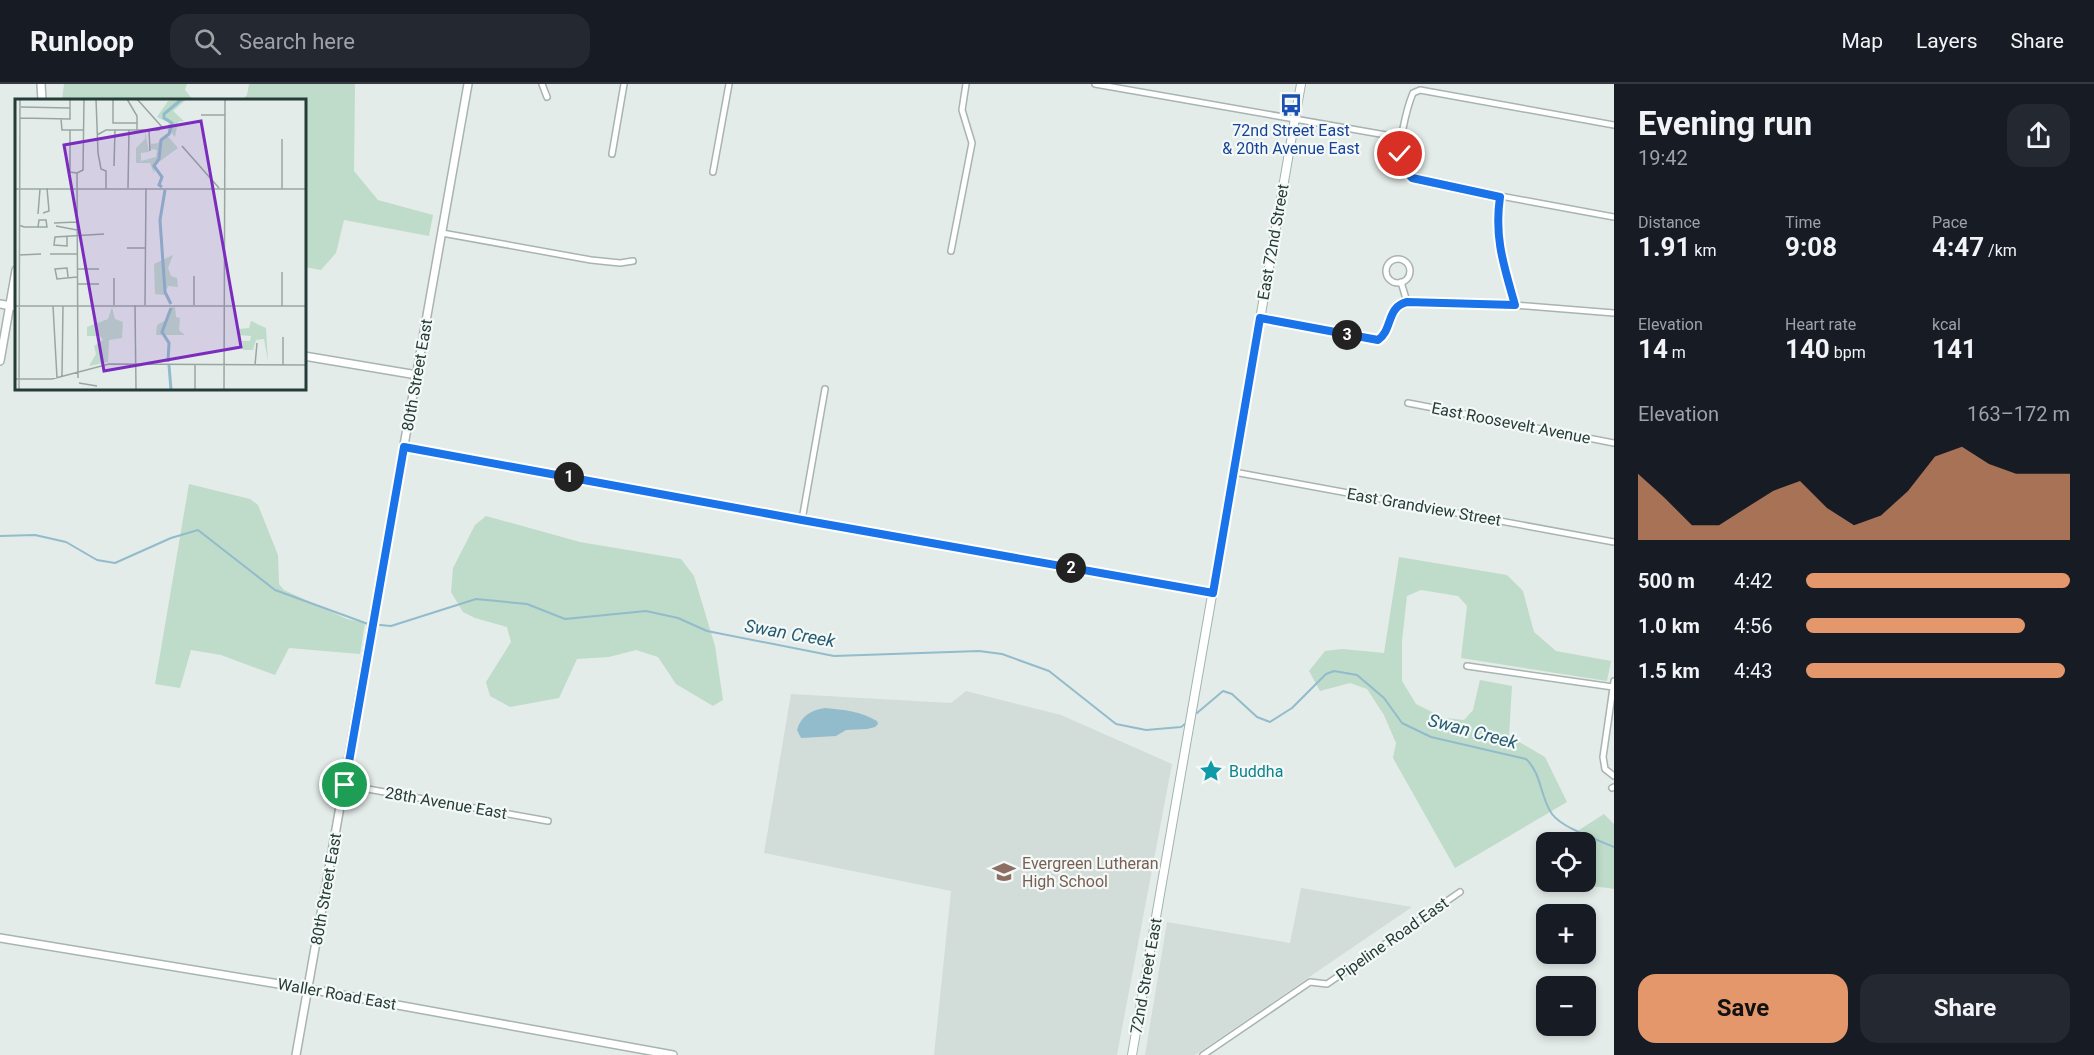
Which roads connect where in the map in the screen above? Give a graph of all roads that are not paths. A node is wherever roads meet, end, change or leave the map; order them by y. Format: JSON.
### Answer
{"nodes":[{"id":1,"x":41,"y":84,"type":"edge"},
{"id":2,"x":468,"y":84,"type":"edge"},
{"id":3,"x":542,"y":84,"type":"edge"},
{"id":4,"x":624,"y":84,"type":"edge"},
{"id":5,"x":729,"y":84,"type":"edge"},
{"id":6,"x":966,"y":84,"type":"edge"},
{"id":7,"x":1095,"y":84,"type":"edge"},
{"id":8,"x":1301,"y":84,"type":"edge"},
{"id":9,"x":547,"y":97,"type":"dead end"},
{"id":10,"x":42,"y":99,"type":"edge"},
{"id":11,"x":1295,"y":118,"type":"junction"},
{"id":12,"x":1614,"y":125,"type":"edge"},
{"id":13,"x":1403,"y":138,"type":"junction"},
{"id":14,"x":612,"y":154,"type":"dead end"},
{"id":15,"x":713,"y":172,"type":"dead end"},
{"id":16,"x":1500,"y":197,"type":"junction"},
{"id":17,"x":1614,"y":217,"type":"edge"},
{"id":18,"x":442,"y":233,"type":"junction"},
{"id":19,"x":951,"y":251,"type":"dead end"},
{"id":20,"x":633,"y":261,"type":"dead end"},
{"id":21,"x":15,"y":282,"type":"edge"},
{"id":22,"x":1401,"y":282,"type":"junction"},
{"id":23,"x":1407,"y":302,"type":"junction"},
{"id":24,"x":0,"y":304,"type":"edge"},
{"id":25,"x":1515,"y":305,"type":"junction"},
{"id":26,"x":13,"y":306,"type":"edge"},
{"id":27,"x":1614,"y":314,"type":"edge"},
{"id":28,"x":1260,"y":318,"type":"junction"},
{"id":29,"x":306,"y":356,"type":"edge"},
{"id":30,"x":0,"y":361,"type":"edge"},
{"id":31,"x":417,"y":375,"type":"junction"},
{"id":32,"x":825,"y":389,"type":"dead end"},
{"id":33,"x":1408,"y":403,"type":"dead end"},
{"id":34,"x":1614,"y":442,"type":"edge"},
{"id":35,"x":404,"y":447,"type":"junction"},
{"id":36,"x":1234,"y":472,"type":"junction"},
{"id":37,"x":802,"y":520,"type":"junction"},
{"id":38,"x":1614,"y":542,"type":"edge"},
{"id":39,"x":1213,"y":593,"type":"junction"},
{"id":40,"x":1467,"y":666,"type":"dead end"},
{"id":41,"x":1613,"y":684,"type":"edge"},
{"id":42,"x":1191,"y":719,"type":"joint"},
{"id":43,"x":1614,"y":776,"type":"edge"},
{"id":44,"x":345,"y":785,"type":"junction"},
{"id":45,"x":548,"y":821,"type":"dead end"},
{"id":46,"x":1460,"y":892,"type":"dead end"},
{"id":47,"x":0,"y":938,"type":"edge"},
{"id":48,"x":309,"y":989,"type":"junction"},
{"id":49,"x":296,"y":1055,"type":"edge"},
{"id":50,"x":673,"y":1055,"type":"edge"},
{"id":51,"x":1132,"y":1055,"type":"edge"},
{"id":52,"x":1203,"y":1055,"type":"edge"}],
"edges":[{"from":1,"to":10,"type":"street"},
{"from":2,"to":18,"type":"street","name":"80th Street East"},
{"from":3,"to":9,"type":"street"},
{"from":4,"to":14,"type":"street"},
{"from":5,"to":15,"type":"street"},
{"from":6,"to":19,"type":"street"},
{"from":7,"to":11,"type":"street"},
{"from":8,"to":11,"type":"main road","name":"East 72nd Street"},
{"from":11,"to":13,"type":"street"},
{"from":11,"to":28,"type":"main road","name":"East 72nd Street"},
{"from":12,"to":13,"type":"street"},
{"from":13,"to":16,"type":"street"},
{"from":16,"to":17,"type":"street"},
{"from":16,"to":25,"type":"street"},
{"from":18,"to":20,"type":"street"},
{"from":18,"to":31,"type":"street","name":"80th Street East"},
{"from":21,"to":26,"type":"street"},
{"from":22,"to":22,"type":"street"},
{"from":22,"to":23,"type":"street"},
{"from":23,"to":25,"type":"street"},
{"from":23,"to":28,"type":"street"},
{"from":24,"to":26,"type":"street"},
{"from":25,"to":27,"type":"street"},
{"from":26,"to":30,"type":"street"},
{"from":28,"to":36,"type":"main road","name":"East 72nd Street"},
{"from":29,"to":31,"type":"street"},
{"from":31,"to":35,"type":"street","name":"80th Street East"},
{"from":32,"to":37,"type":"street"},
{"from":33,"to":34,"type":"street","name":"East Roosevelt Avenue"},
{"from":35,"to":37,"type":"street"},
{"from":35,"to":44,"type":"street","name":"80th Street East"},
{"from":36,"to":38,"type":"street","name":"East Grandview Street"},
{"from":36,"to":39,"type":"main road","name":"East 72nd Street"},
{"from":37,"to":39,"type":"street"},
{"from":39,"to":42,"type":"main road","name":"East 72nd Street"},
{"from":40,"to":41,"type":"street"},
{"from":41,"to":43,"type":"street"},
{"from":42,"to":51,"type":"main road","name":"72nd Street East"},
{"from":44,"to":45,"type":"street","name":"28th Avenue East"},
{"from":44,"to":48,"type":"street","name":"80th Street East"},
{"from":46,"to":52,"type":"street","name":"Pipeline Road East"},
{"from":47,"to":48,"type":"street","name":"Waller Road East"},
{"from":48,"to":49,"type":"street","name":"80th Street East"},
{"from":48,"to":50,"type":"street","name":"Waller Road East"}]}
